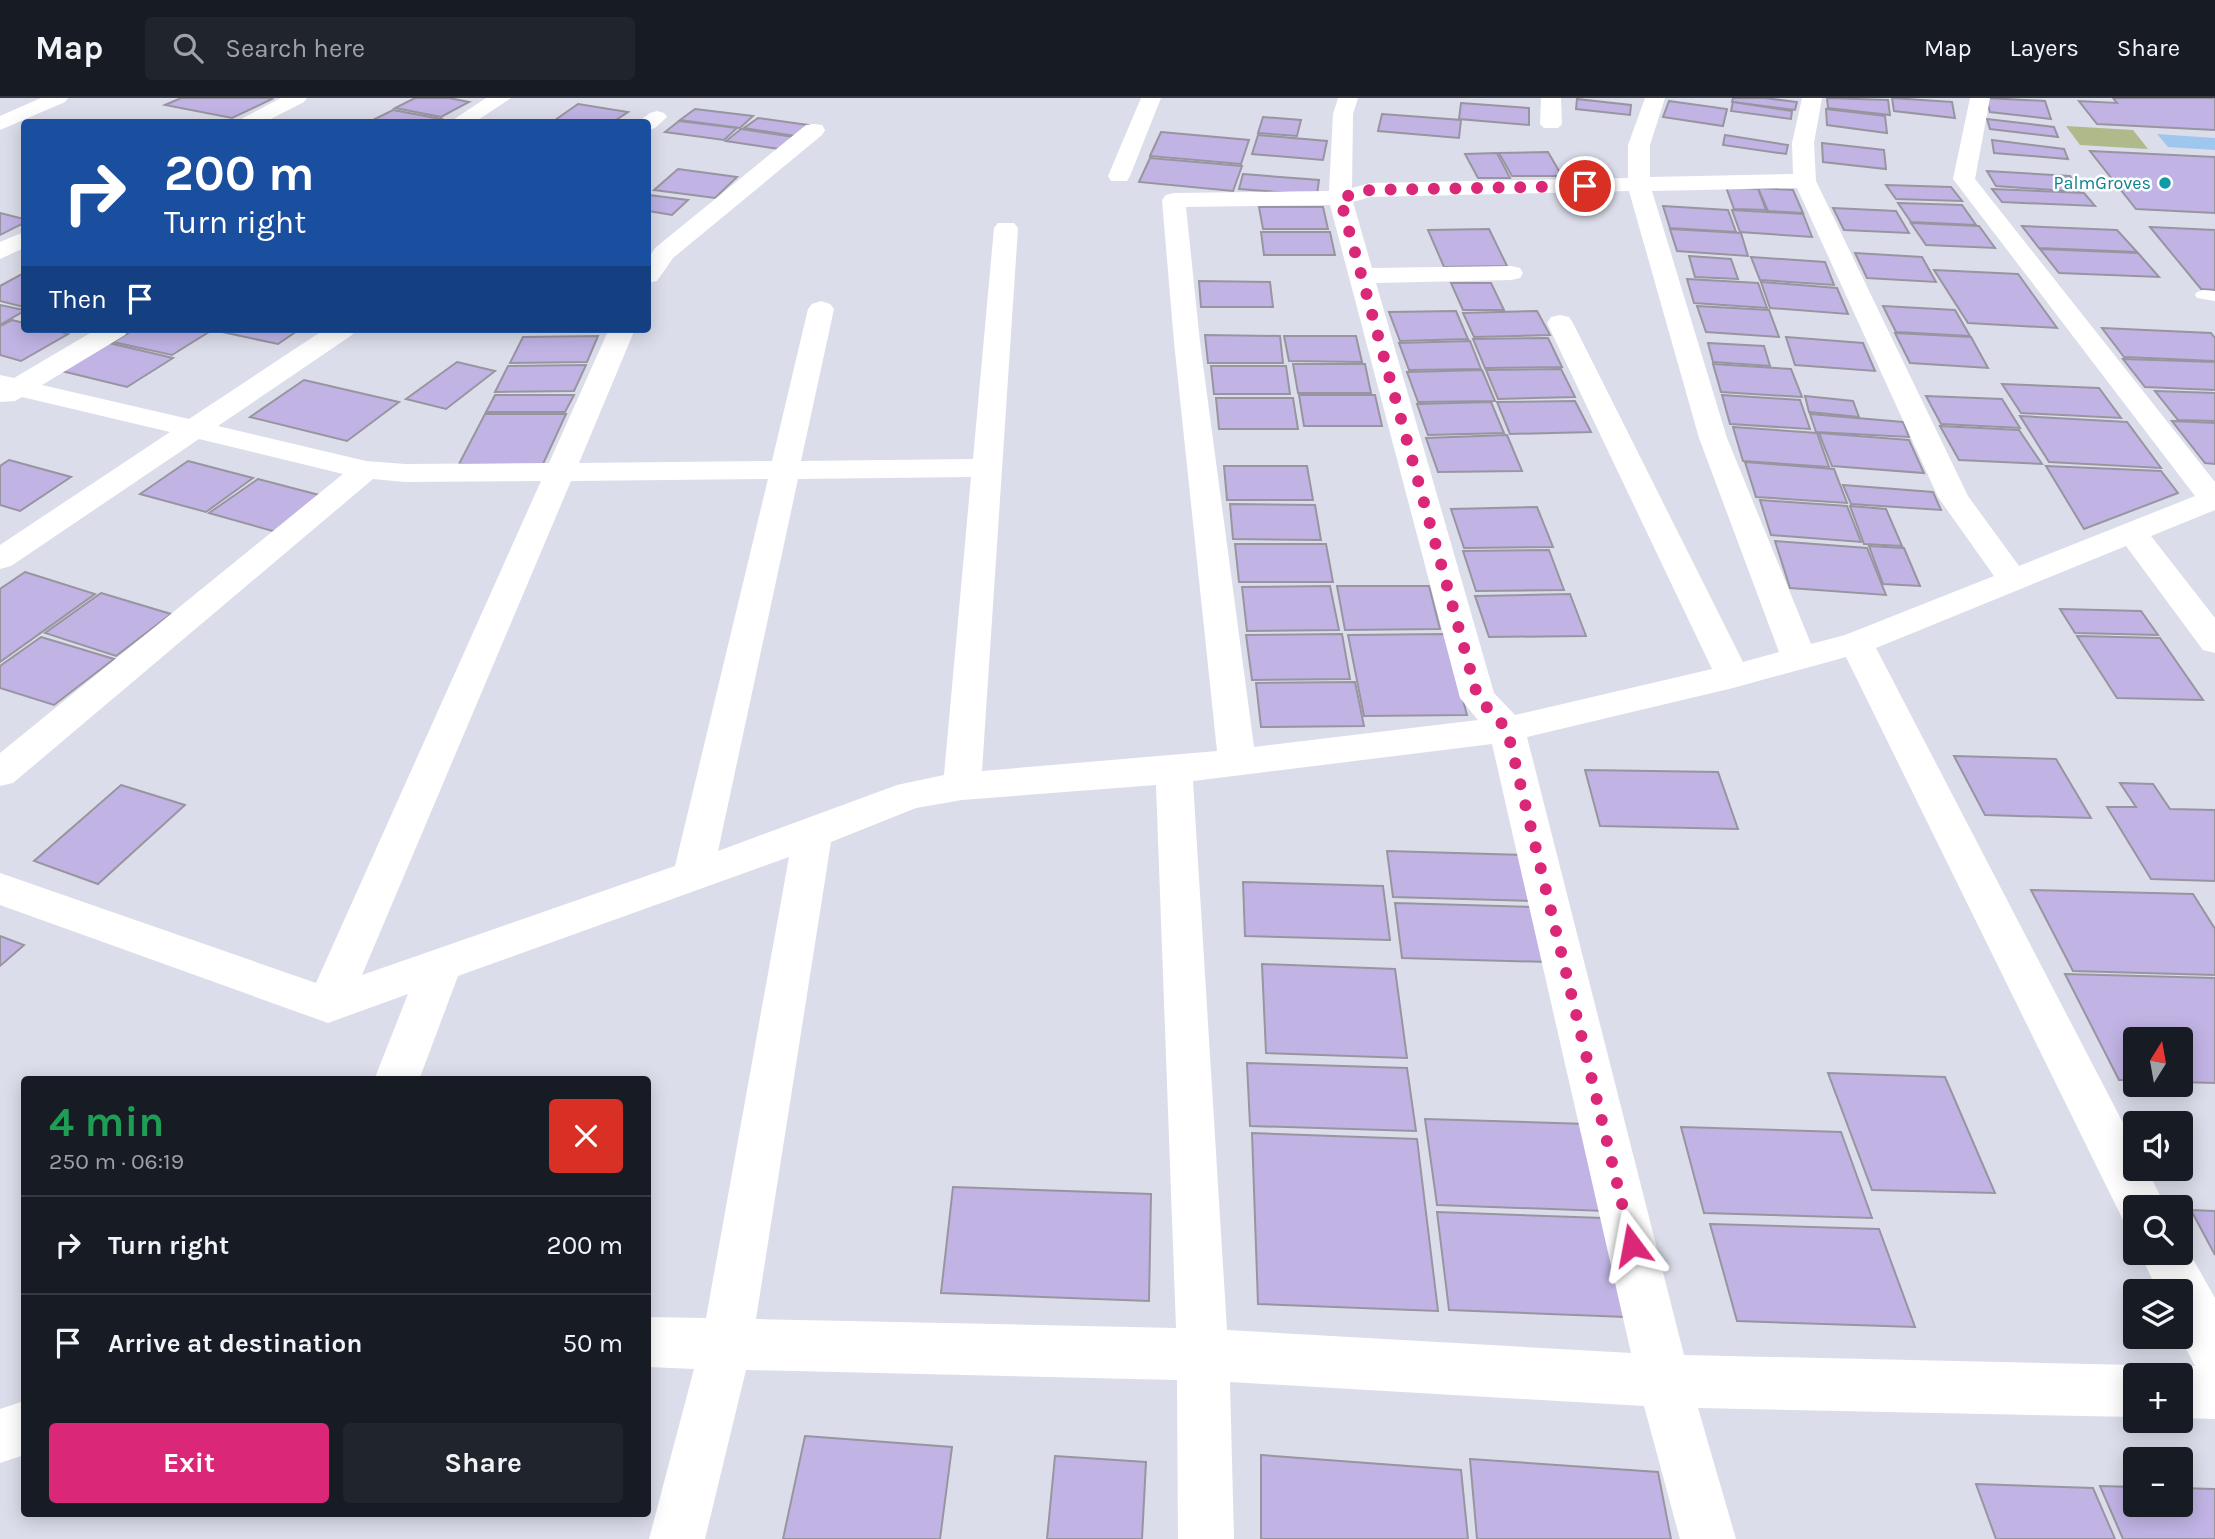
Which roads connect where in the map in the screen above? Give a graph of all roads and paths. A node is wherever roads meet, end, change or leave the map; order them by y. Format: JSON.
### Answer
{"nodes":[{"id":1,"x":58,"y":98,"type":"edge"},
{"id":2,"x":297,"y":98,"type":"edge"},
{"id":3,"x":501,"y":98,"type":"edge"},
{"id":4,"x":1151,"y":98,"type":"edge"},
{"id":5,"x":1348,"y":98,"type":"edge"},
{"id":6,"x":1551,"y":98,"type":"edge"},
{"id":7,"x":1655,"y":98,"type":"edge"},
{"id":8,"x":1812,"y":98,"type":"edge"},
{"id":9,"x":1980,"y":98,"type":"edge"},
{"id":10,"x":256,"y":119,"type":"edge"},
{"id":11,"x":465,"y":119,"type":"edge"},
{"id":12,"x":0,"y":124,"type":"edge"},
{"id":13,"x":1551,"y":124,"type":"dead end"},
{"id":14,"x":814,"y":130,"type":"dead end"},
{"id":15,"x":1119,"y":176,"type":"dead end"},
{"id":16,"x":1805,"y":181,"type":"junction"},
{"id":17,"x":1639,"y":185,"type":"junction"},
{"id":18,"x":1340,"y":198,"type":"junction"},
{"id":19,"x":1006,"y":228,"type":"dead end"},
{"id":20,"x":21,"y":241,"type":"edge"},
{"id":21,"x":0,"y":252,"type":"edge"},
{"id":22,"x":651,"y":272,"type":"edge"},
{"id":23,"x":1511,"y":273,"type":"dead end"},
{"id":24,"x":1362,"y":276,"type":"junction"},
{"id":25,"x":821,"y":309,"type":"dead end"},
{"id":26,"x":1560,"y":323,"type":"dead end"},
{"id":27,"x":109,"y":333,"type":"edge"},
{"id":28,"x":337,"y":333,"type":"edge"},
{"id":29,"x":620,"y":333,"type":"edge"},
{"id":30,"x":6,"y":390,"type":"edge"},
{"id":31,"x":192,"y":431,"type":"junction"},
{"id":32,"x":786,"y":468,"type":"junction"},
{"id":33,"x":986,"y":468,"type":"junction"},
{"id":34,"x":366,"y":470,"type":"junction"},
{"id":35,"x":561,"y":470,"type":"junction"},
{"id":36,"x":2214,"y":499,"type":"edge"},
{"id":37,"x":2133,"y":533,"type":"junction"},
{"id":38,"x":0,"y":559,"type":"edge"},
{"id":39,"x":2014,"y":581,"type":"junction"},
{"id":40,"x":2215,"y":642,"type":"edge"},
{"id":41,"x":1856,"y":643,"type":"junction"},
{"id":42,"x":1799,"y":658,"type":"junction"},
{"id":43,"x":1733,"y":676,"type":"junction"},
{"id":44,"x":1507,"y":729,"type":"junction"},
{"id":45,"x":1237,"y":762,"type":"junction"},
{"id":46,"x":1174,"y":770,"type":"junction"},
{"id":47,"x":0,"y":773,"type":"edge"},
{"id":48,"x":962,"y":786,"type":"junction"},
{"id":49,"x":813,"y":833,"type":"junction"},
{"id":50,"x":693,"y":875,"type":"junction"},
{"id":51,"x":0,"y":889,"type":"edge"},
{"id":52,"x":442,"y":965,"type":"junction"},
{"id":53,"x":328,"y":1005,"type":"junction"},
{"id":54,"x":398,"y":1076,"type":"edge"},
{"id":55,"x":2135,"y":1195,"type":"edge"},
{"id":56,"x":2171,"y":1265,"type":"edge"},
{"id":57,"x":651,"y":1342,"type":"edge"},
{"id":58,"x":727,"y":1342,"type":"junction"},
{"id":59,"x":2215,"y":1351,"type":"edge"},
{"id":60,"x":1203,"y":1355,"type":"junction"},
{"id":61,"x":1664,"y":1381,"type":"junction"},
{"id":62,"x":2123,"y":1391,"type":"edge"},
{"id":63,"x":2193,"y":1392,"type":"edge"},
{"id":64,"x":2215,"y":1393,"type":"edge"},
{"id":65,"x":21,"y":1429,"type":"edge"},
{"id":66,"x":0,"y":1436,"type":"edge"},
{"id":67,"x":677,"y":1539,"type":"edge"},
{"id":68,"x":1206,"y":1539,"type":"edge"},
{"id":69,"x":1708,"y":1539,"type":"edge"}],
"edges":[{"from":1,"to":12,"type":"street"},
{"from":2,"to":10,"type":"street"},
{"from":3,"to":11,"type":"street"},
{"from":4,"to":15,"type":"street"},
{"from":5,"to":18,"type":"street"},
{"from":6,"to":13,"type":"street"},
{"from":7,"to":17,"type":"street"},
{"from":8,"to":16,"type":"street"},
{"from":9,"to":36,"type":"street"},
{"from":14,"to":22,"type":"street"},
{"from":16,"to":17,"type":"street"},
{"from":16,"to":39,"type":"street"},
{"from":17,"to":18,"type":"street"},
{"from":17,"to":42,"type":"street"},
{"from":18,"to":24,"type":"street"},
{"from":18,"to":45,"type":"street"},
{"from":19,"to":33,"type":"street"},
{"from":20,"to":21,"type":"street"},
{"from":23,"to":24,"type":"street"},
{"from":24,"to":44,"type":"street"},
{"from":25,"to":32,"type":"street"},
{"from":26,"to":43,"type":"street"},
{"from":27,"to":30,"type":"street"},
{"from":28,"to":31,"type":"street"},
{"from":29,"to":35,"type":"street"},
{"from":30,"to":31,"type":"street"},
{"from":31,"to":34,"type":"street"},
{"from":31,"to":38,"type":"street"},
{"from":32,"to":33,"type":"street"},
{"from":32,"to":35,"type":"street"},
{"from":32,"to":50,"type":"street"},
{"from":33,"to":48,"type":"street"},
{"from":34,"to":35,"type":"street"},
{"from":34,"to":47,"type":"street"},
{"from":35,"to":53,"type":"street"},
{"from":36,"to":37,"type":"street"},
{"from":37,"to":39,"type":"street"},
{"from":37,"to":40,"type":"street"},
{"from":39,"to":41,"type":"street"},
{"from":41,"to":42,"type":"street"},
{"from":41,"to":55,"type":"street"},
{"from":42,"to":43,"type":"street"},
{"from":43,"to":44,"type":"street"},
{"from":44,"to":45,"type":"street"},
{"from":44,"to":61,"type":"street"},
{"from":45,"to":46,"type":"street"},
{"from":46,"to":48,"type":"street"},
{"from":46,"to":60,"type":"street"},
{"from":48,"to":49,"type":"street"},
{"from":49,"to":50,"type":"street"},
{"from":49,"to":58,"type":"street"},
{"from":50,"to":52,"type":"street"},
{"from":51,"to":53,"type":"street"},
{"from":52,"to":53,"type":"street"},
{"from":52,"to":54,"type":"street"},
{"from":56,"to":59,"type":"street"},
{"from":57,"to":58,"type":"street"},
{"from":58,"to":60,"type":"street"},
{"from":58,"to":67,"type":"street"},
{"from":60,"to":61,"type":"street"},
{"from":60,"to":68,"type":"street"},
{"from":61,"to":62,"type":"street"},
{"from":61,"to":69,"type":"street"},
{"from":63,"to":64,"type":"street"},
{"from":65,"to":66,"type":"street"}]}
